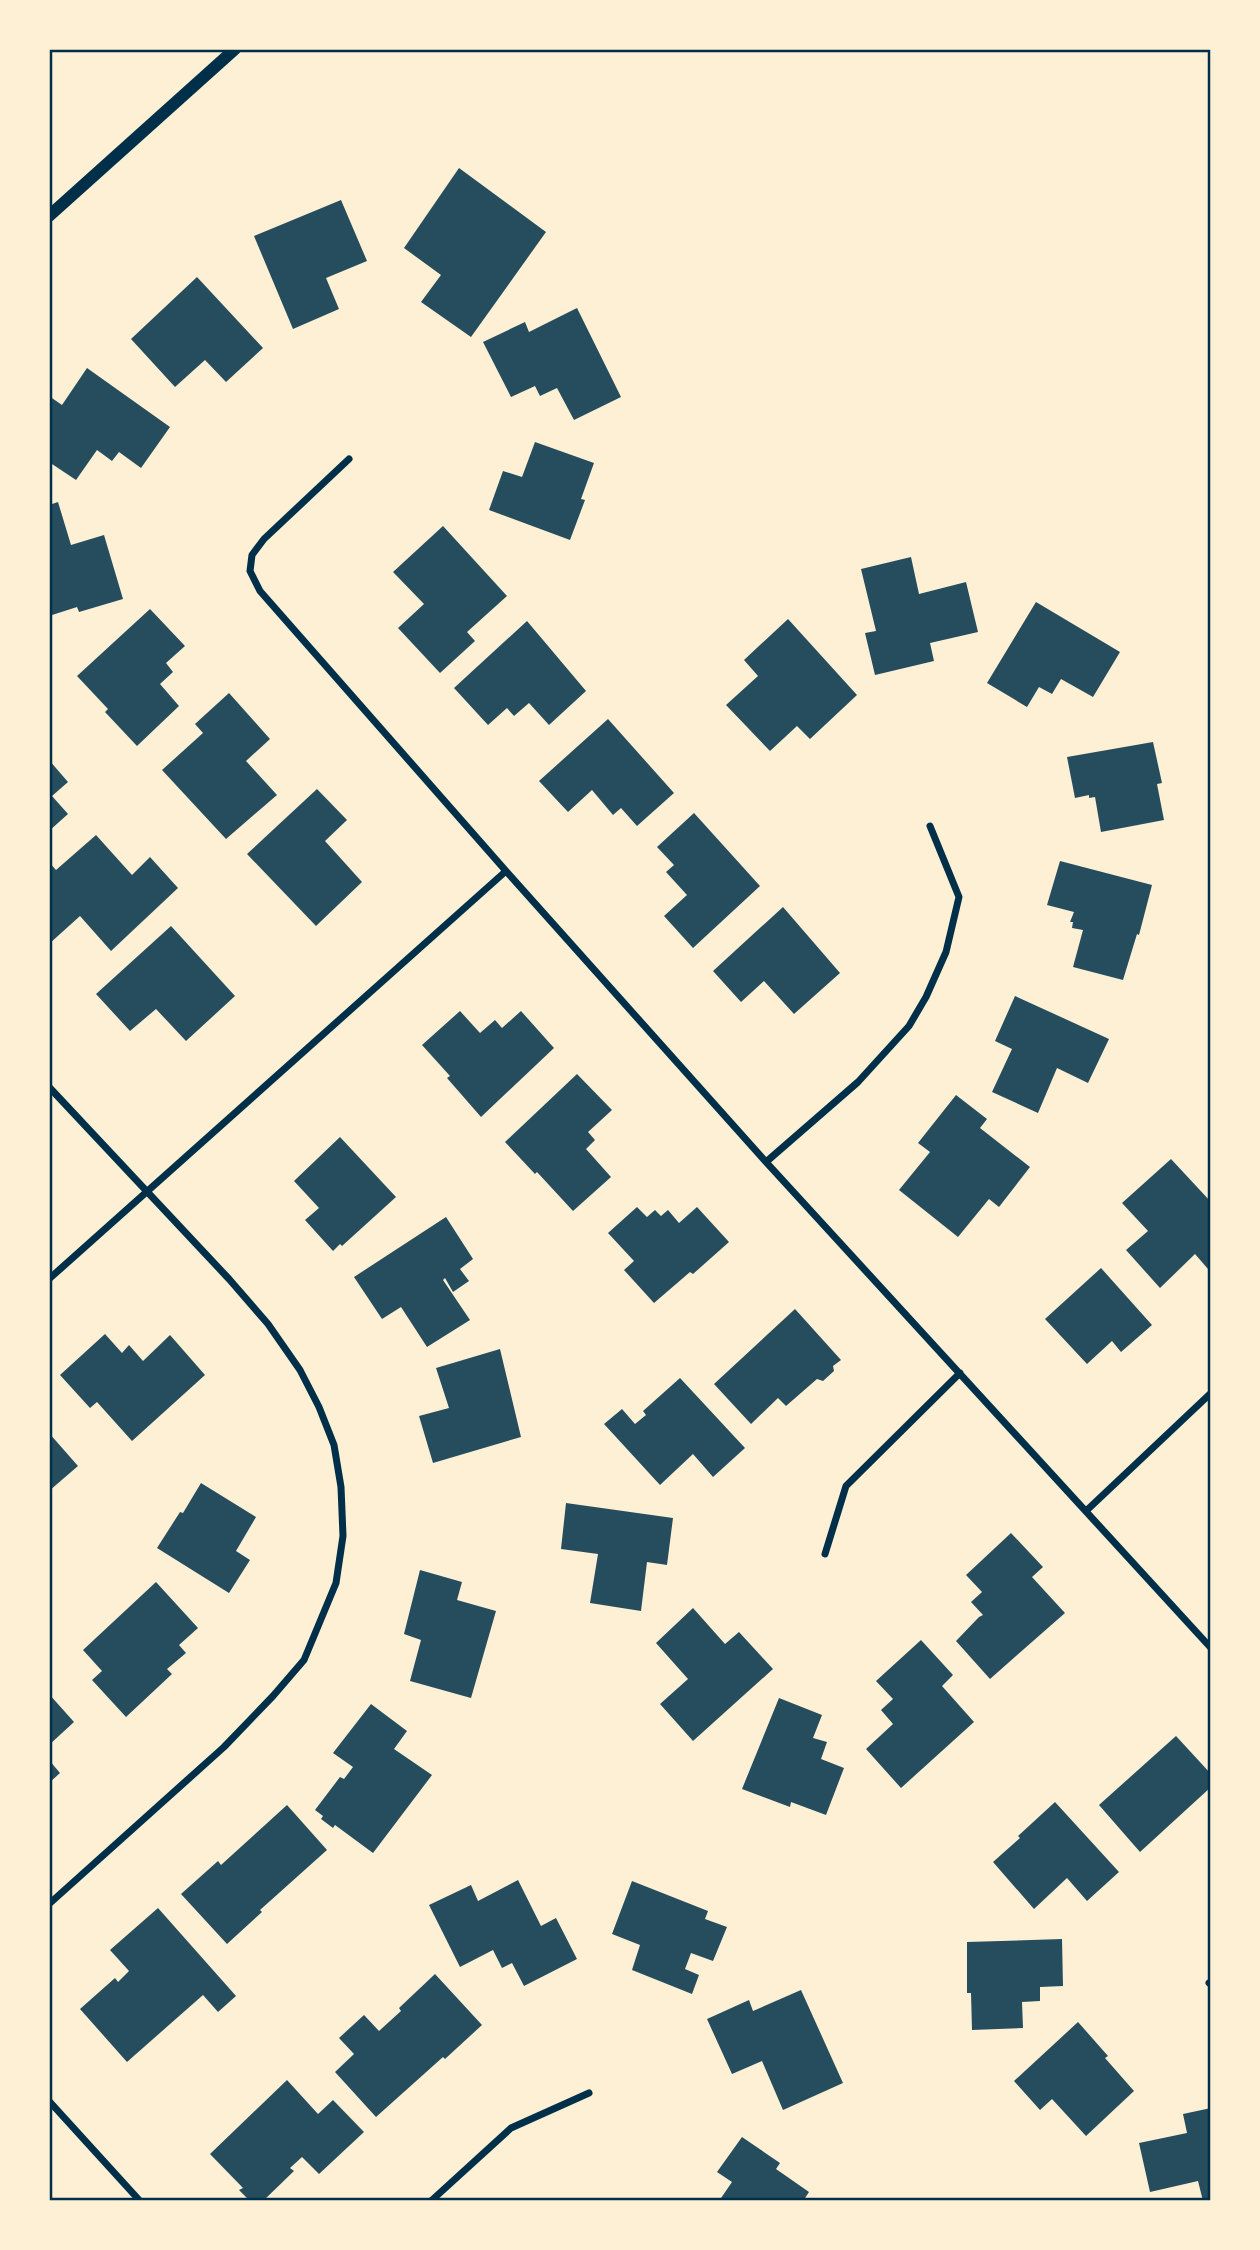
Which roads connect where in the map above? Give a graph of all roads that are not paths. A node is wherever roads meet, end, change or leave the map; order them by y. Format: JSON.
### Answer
{"nodes":[{"id":1,"x":235,"y":49,"type":"edge"},
{"id":2,"x":49,"y":216,"type":"edge"},
{"id":3,"x":349,"y":459,"type":"dead end"},
{"id":4,"x":930,"y":826,"type":"dead end"},
{"id":5,"x":506,"y":871,"type":"junction"},
{"id":6,"x":49,"y":1087,"type":"edge"},
{"id":7,"x":766,"y":1162,"type":"junction"},
{"id":8,"x":145,"y":1192,"type":"junction"},
{"id":9,"x":49,"y":1279,"type":"edge"},
{"id":10,"x":960,"y":1373,"type":"junction"},
{"id":11,"x":1211,"y":1393,"type":"edge"},
{"id":12,"x":1086,"y":1511,"type":"junction"},
{"id":13,"x":825,"y":1554,"type":"dead end"},
{"id":14,"x":1211,"y":1647,"type":"edge"},
{"id":15,"x":49,"y":1904,"type":"edge"},
{"id":16,"x":589,"y":2093,"type":"dead end"},
{"id":17,"x":49,"y":2101,"type":"edge"},
{"id":18,"x":140,"y":2201,"type":"edge"},
{"id":19,"x":431,"y":2201,"type":"edge"}],
"edges":[{"from":1,"to":2,"type":"street"},
{"from":3,"to":5,"type":"street"},
{"from":4,"to":7,"type":"street"},
{"from":5,"to":7,"type":"street"},
{"from":5,"to":8,"type":"street"},
{"from":6,"to":8,"type":"street"},
{"from":7,"to":10,"type":"street"},
{"from":8,"to":9,"type":"street"},
{"from":8,"to":15,"type":"street"},
{"from":10,"to":12,"type":"street"},
{"from":10,"to":13,"type":"street"},
{"from":11,"to":12,"type":"street"},
{"from":12,"to":14,"type":"street"},
{"from":16,"to":19,"type":"street"},
{"from":17,"to":18,"type":"street"}]}
